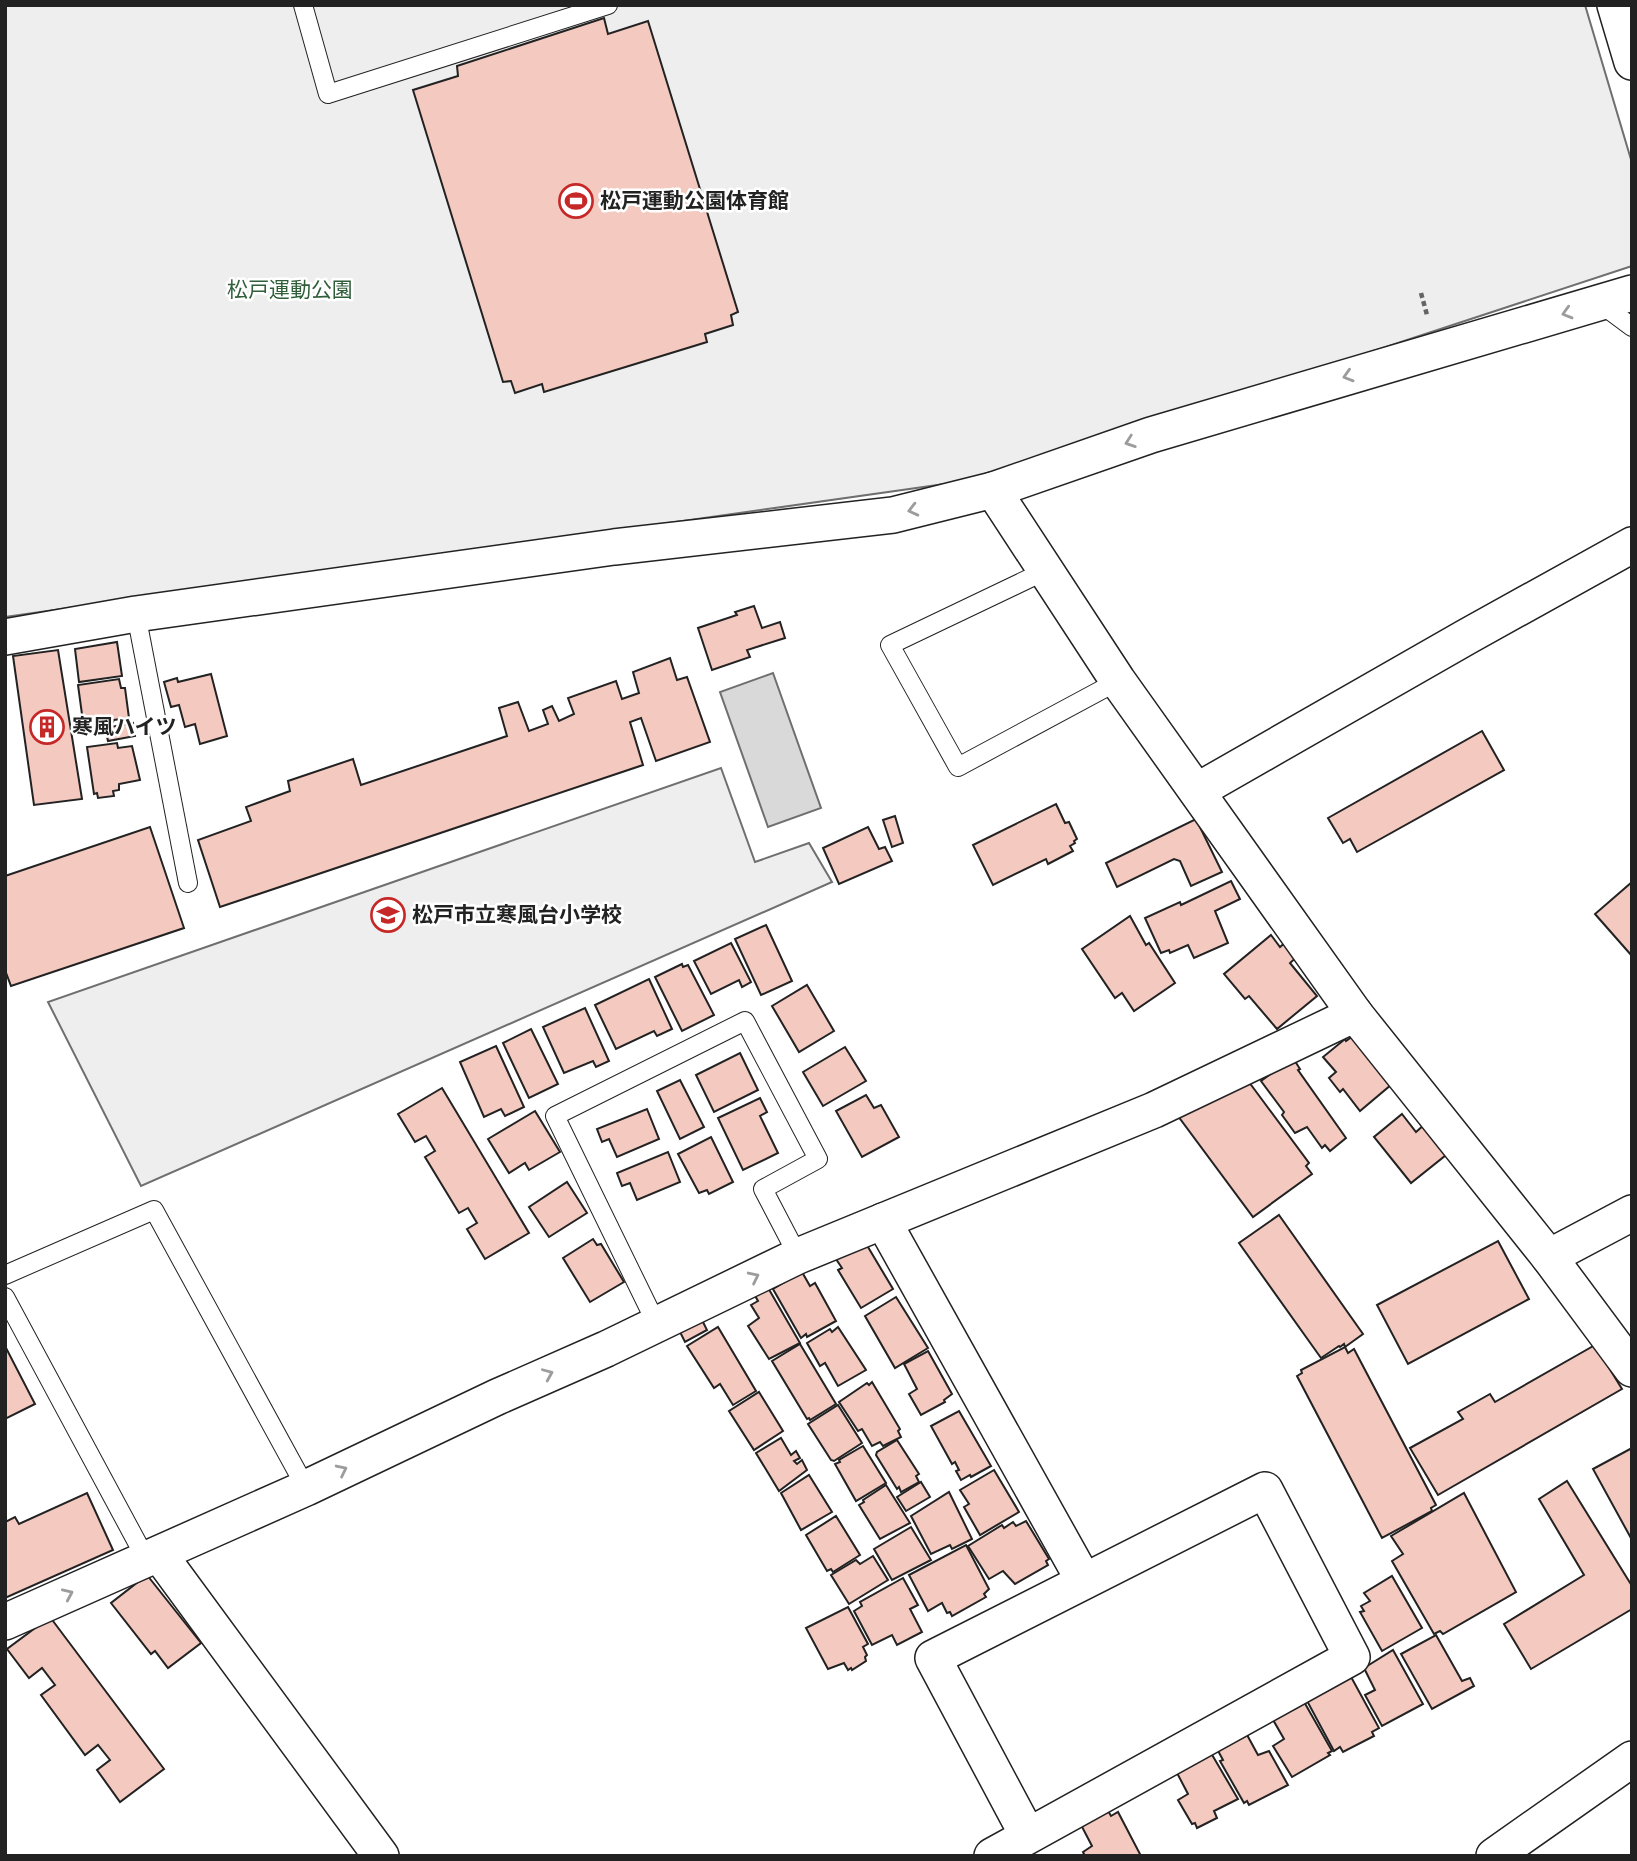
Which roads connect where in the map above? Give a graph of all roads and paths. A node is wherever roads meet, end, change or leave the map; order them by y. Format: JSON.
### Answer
{"nodes":[{"id":1,"x":303,"y":5,"type":"edge"},
{"id":2,"x":608,"y":5,"type":"edge"},
{"id":3,"x":1615,"y":5,"type":"edge"},
{"id":4,"x":1632,"y":62,"type":"edge"},
{"id":5,"x":1616,"y":298,"type":"edge"},
{"id":6,"x":1632,"y":327,"type":"edge"},
{"id":7,"x":993,"y":490,"type":"junction"},
{"id":8,"x":1632,"y":545,"type":"edge"},
{"id":9,"x":1047,"y":570,"type":"junction"},
{"id":10,"x":136,"y":614,"type":"junction"},
{"id":11,"x":5,"y":637,"type":"edge"},
{"id":12,"x":1118,"y":681,"type":"junction"},
{"id":13,"x":1197,"y":791,"type":"junction"},
{"id":14,"x":188,"y":883,"type":"dead end"},
{"id":15,"x":1355,"y":1014,"type":"junction"},
{"id":16,"x":1632,"y":1213,"type":"edge"},
{"id":17,"x":883,"y":1221,"type":"junction"},
{"id":18,"x":798,"y":1256,"type":"junction"},
{"id":19,"x":1549,"y":1257,"type":"junction"},
{"id":20,"x":5,"y":1275,"type":"edge"},
{"id":21,"x":5,"y":1297,"type":"edge"},
{"id":22,"x":657,"y":1325,"type":"junction"},
{"id":23,"x":1632,"y":1369,"type":"edge"},
{"id":24,"x":306,"y":1488,"type":"junction"},
{"id":25,"x":153,"y":1557,"type":"junction"},
{"id":26,"x":1084,"y":1581,"type":"junction"},
{"id":27,"x":5,"y":1622,"type":"edge"},
{"id":28,"x":1632,"y":1759,"type":"edge"},
{"id":29,"x":1028,"y":1836,"type":"junction"},
{"id":30,"x":381,"y":1856,"type":"edge"},
{"id":31,"x":992,"y":1856,"type":"edge"},
{"id":32,"x":1494,"y":1856,"type":"edge"}],
"edges":[{"from":1,"to":2,"type":"lane"},
{"from":3,"to":4,"type":"street"},
{"from":5,"to":6,"type":"lane"},
{"from":5,"to":7,"type":"street","one_way":true},
{"from":7,"to":9,"type":"street"},
{"from":7,"to":10,"type":"street","one_way":true},
{"from":8,"to":13,"type":"street"},
{"from":9,"to":12,"type":"street"},
{"from":9,"to":12,"type":"lane"},
{"from":10,"to":11,"type":"street"},
{"from":10,"to":14,"type":"lane"},
{"from":12,"to":13,"type":"street"},
{"from":13,"to":15,"type":"street"},
{"from":15,"to":17,"type":"street"},
{"from":15,"to":19,"type":"street"},
{"from":16,"to":19,"type":"street"},
{"from":17,"to":18,"type":"street"},
{"from":17,"to":26,"type":"street"},
{"from":22,"to":18,"type":"street","one_way":true},
{"from":18,"to":22,"type":"lane"},
{"from":19,"to":23,"type":"street"},
{"from":20,"to":24,"type":"lane"},
{"from":21,"to":25,"type":"lane"},
{"from":24,"to":22,"type":"street","one_way":true},
{"from":24,"to":25,"type":"street"},
{"from":27,"to":25,"type":"street","one_way":true},
{"from":25,"to":30,"type":"street"},
{"from":26,"to":29,"type":"street"},
{"from":26,"to":29,"type":"street"},
{"from":28,"to":32,"type":"street"},
{"from":29,"to":31,"type":"street"}]}
